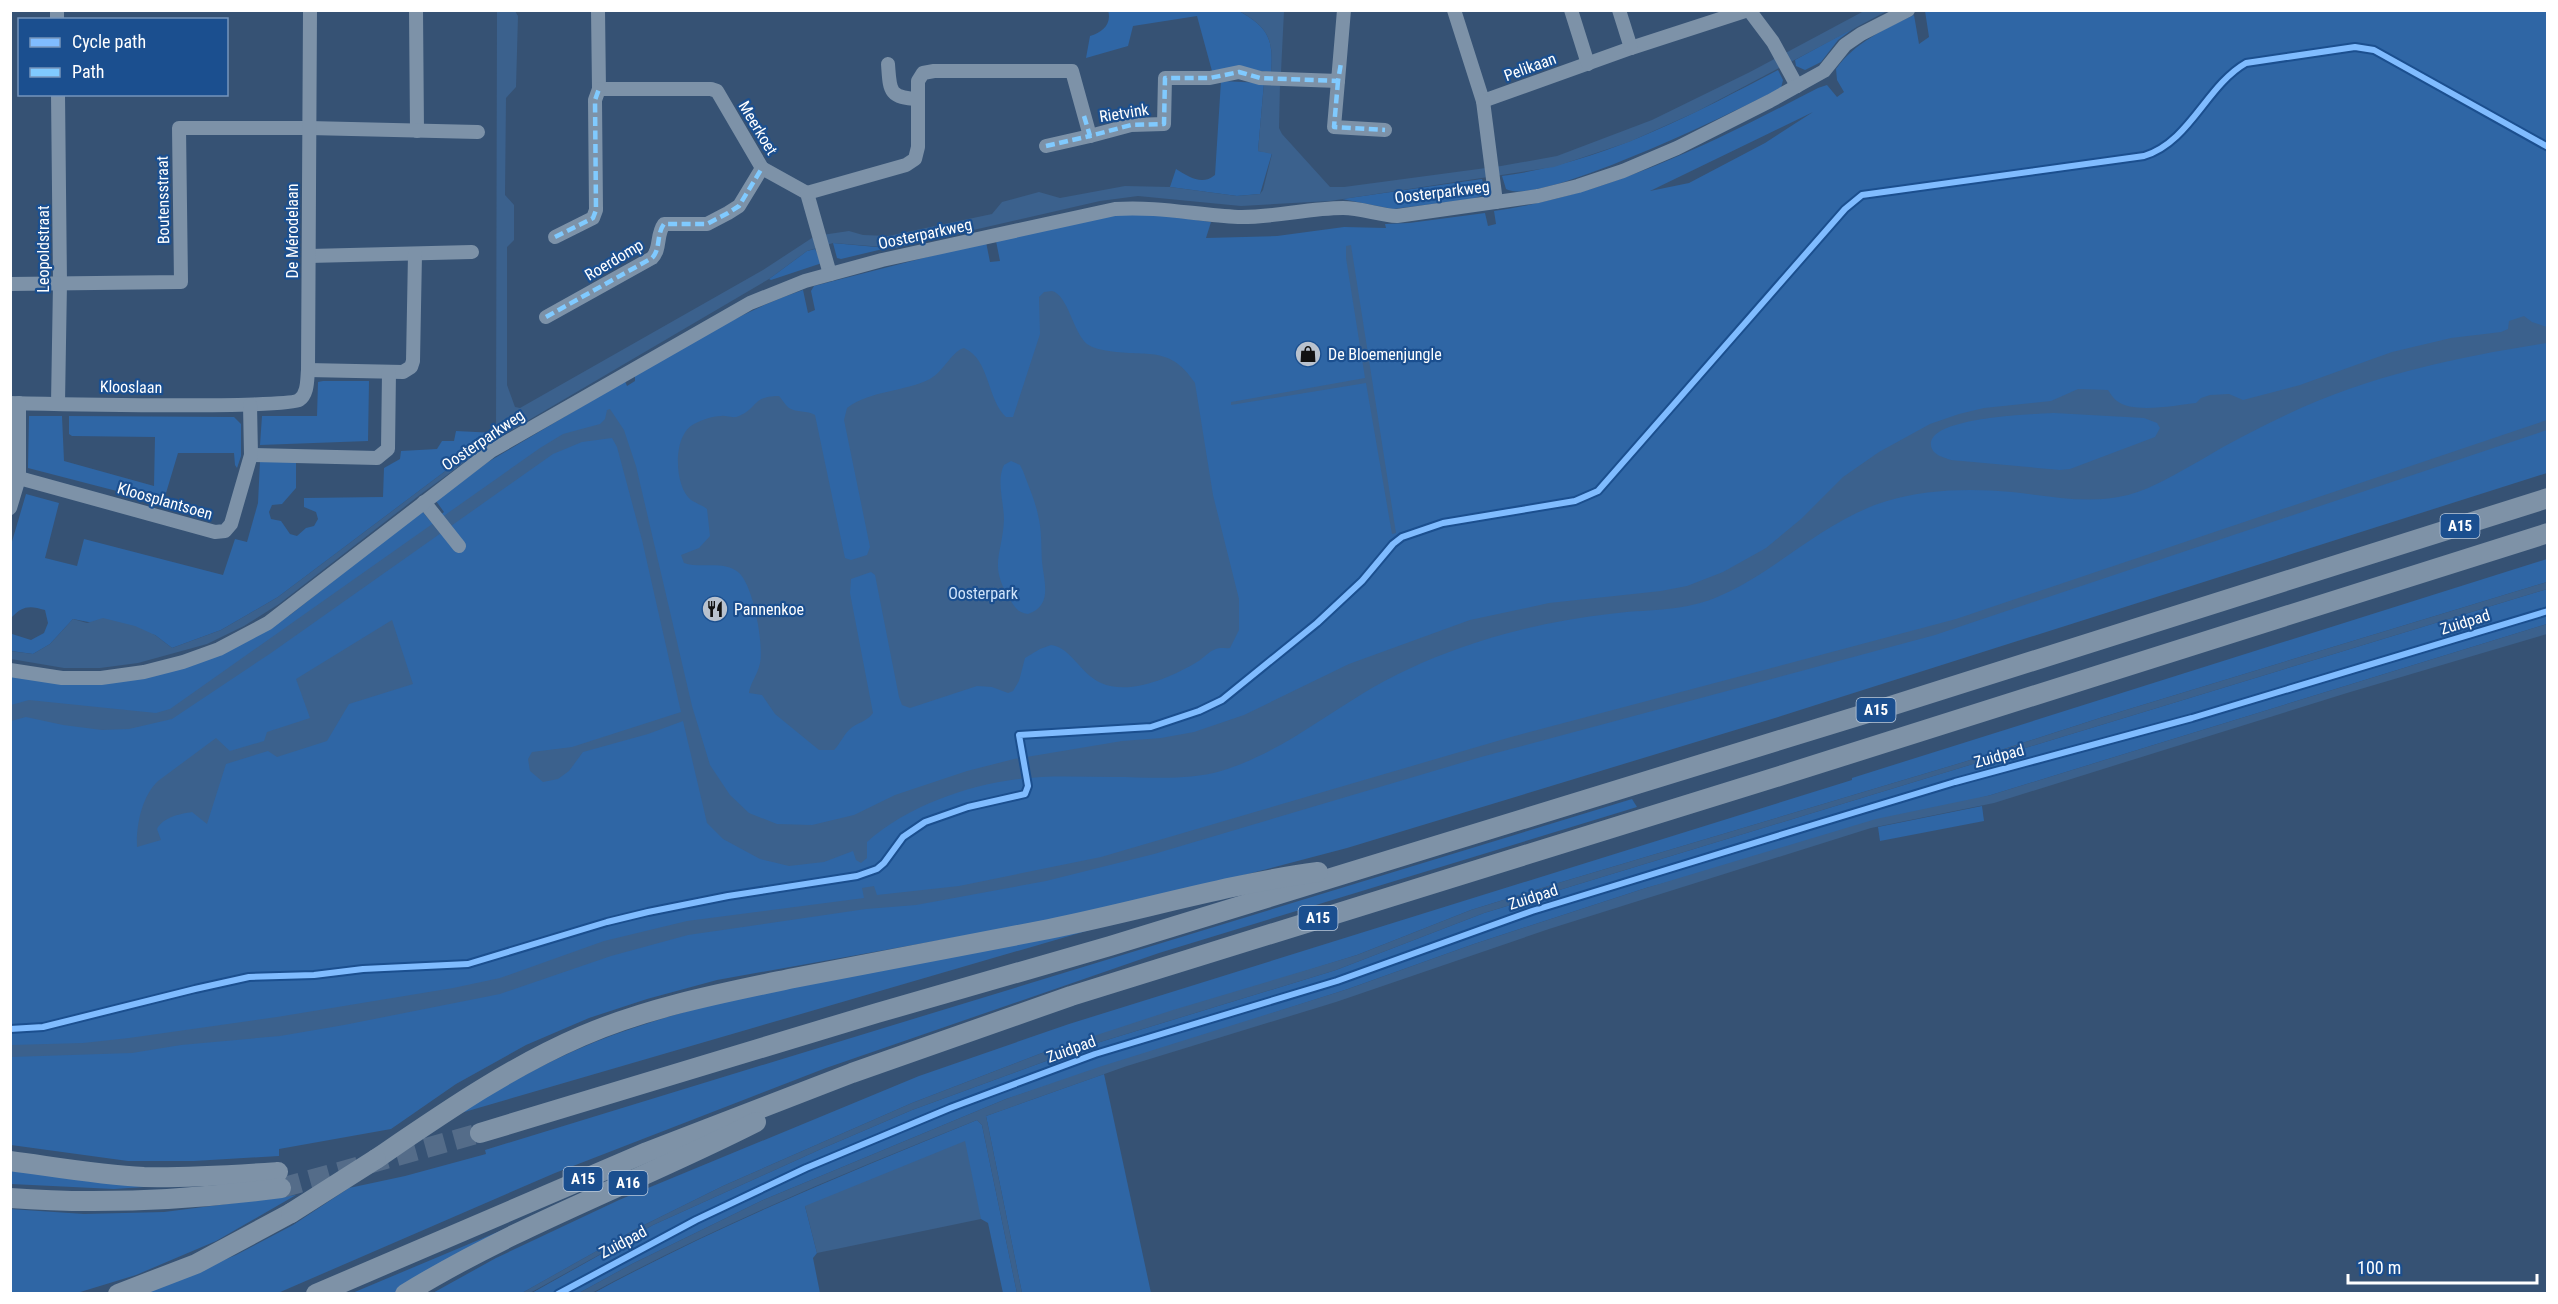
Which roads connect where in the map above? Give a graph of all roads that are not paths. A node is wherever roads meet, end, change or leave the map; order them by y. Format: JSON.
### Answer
{"nodes":[{"id":1,"x":310,"y":10,"type":"edge"},
{"id":2,"x":416,"y":10,"type":"edge"},
{"id":3,"x":598,"y":10,"type":"edge"},
{"id":4,"x":1344,"y":10,"type":"edge"},
{"id":5,"x":1454,"y":10,"type":"edge"},
{"id":6,"x":1571,"y":10,"type":"edge"},
{"id":7,"x":1619,"y":10,"type":"edge"},
{"id":8,"x":1749,"y":10,"type":"edge"},
{"id":9,"x":1908,"y":10,"type":"edge"},
{"id":10,"x":1631,"y":48,"type":"junction"},
{"id":11,"x":888,"y":64,"type":"dead end"},
{"id":12,"x":1588,"y":64,"type":"junction"},
{"id":13,"x":1338,"y":81,"type":"junction"},
{"id":14,"x":1797,"y":86,"type":"junction"},
{"id":15,"x":598,"y":89,"type":"junction"},
{"id":16,"x":58,"y":96,"type":"edge"},
{"id":17,"x":918,"y":99,"type":"junction"},
{"id":18,"x":1483,"y":101,"type":"junction"},
{"id":19,"x":309,"y":128,"type":"junction"},
{"id":20,"x":1385,"y":130,"type":"dead end"},
{"id":21,"x":417,"y":131,"type":"junction"},
{"id":22,"x":478,"y":132,"type":"dead end"},
{"id":23,"x":1090,"y":136,"type":"junction"},
{"id":24,"x":1046,"y":146,"type":"dead end"},
{"id":25,"x":762,"y":168,"type":"junction"},
{"id":26,"x":807,"y":193,"type":"junction"},
{"id":27,"x":1496,"y":202,"type":"junction"},
{"id":28,"x":555,"y":237,"type":"dead end"},
{"id":29,"x":472,"y":252,"type":"dead end"},
{"id":30,"x":415,"y":254,"type":"junction"},
{"id":31,"x":309,"y":256,"type":"junction"},
{"id":32,"x":830,"y":274,"type":"junction"},
{"id":33,"x":60,"y":283,"type":"junction"},
{"id":34,"x":10,"y":284,"type":"edge"},
{"id":35,"x":546,"y":317,"type":"dead end"},
{"id":36,"x":308,"y":370,"type":"junction"},
{"id":37,"x":389,"y":372,"type":"junction"},
{"id":38,"x":15,"y":403,"type":"edge"},
{"id":39,"x":58,"y":403,"type":"junction"},
{"id":40,"x":250,"y":405,"type":"junction"},
{"id":41,"x":251,"y":455,"type":"junction"},
{"id":42,"x":19,"y":478,"type":"junction"},
{"id":43,"x":2547,"y":498,"type":"edge"},
{"id":44,"x":424,"y":502,"type":"junction"},
{"id":45,"x":10,"y":508,"type":"edge"},
{"id":46,"x":2547,"y":533,"type":"edge"},
{"id":47,"x":459,"y":546,"type":"dead end"},
{"id":48,"x":10,"y":670,"type":"edge"},
{"id":49,"x":1378,"y":864,"type":"junction"},
{"id":50,"x":852,"y":1073,"type":"junction"},
{"id":51,"x":480,"y":1133,"type":"tunnel mouth"},
{"id":52,"x":10,"y":1161,"type":"edge"},
{"id":53,"x":10,"y":1198,"type":"edge"},
{"id":54,"x":118,"y":1293,"type":"edge"},
{"id":55,"x":316,"y":1293,"type":"edge"},
{"id":56,"x":405,"y":1293,"type":"edge"}],
"edges":[{"from":1,"to":19,"type":"street","name":"De Mérodelaan"},
{"from":2,"to":21,"type":"street"},
{"from":3,"to":15,"type":"street"},
{"from":4,"to":13,"type":"street"},
{"from":5,"to":18,"type":"street"},
{"from":6,"to":12,"type":"street"},
{"from":7,"to":10,"type":"street"},
{"from":8,"to":10,"type":"street","name":"Pelikaan"},
{"from":8,"to":14,"type":"street","name":"Pelikaan"},
{"from":9,"to":14,"type":"street","name":"Oosterparkweg"},
{"from":10,"to":12,"type":"street","name":"Pelikaan"},
{"from":11,"to":17,"type":"street"},
{"from":12,"to":18,"type":"street","name":"Pelikaan"},
{"from":13,"to":20,"type":"street"},
{"from":13,"to":23,"type":"street","name":"Rietvink"},
{"from":14,"to":27,"type":"street","name":"Oosterparkweg"},
{"from":15,"to":25,"type":"street","name":"Meerkoet"},
{"from":15,"to":28,"type":"street"},
{"from":16,"to":33,"type":"street","name":"Leopoldstraat"},
{"from":17,"to":23,"type":"street","name":"Rietvink"},
{"from":17,"to":26,"type":"street","name":"Rietvink"},
{"from":18,"to":27,"type":"street"},
{"from":19,"to":21,"type":"street"},
{"from":19,"to":31,"type":"street","name":"De Mérodelaan"},
{"from":19,"to":33,"type":"street","name":"Boutensstraat"},
{"from":21,"to":22,"type":"street"},
{"from":23,"to":24,"type":"street"},
{"from":25,"to":26,"type":"street","name":"Meerkoet"},
{"from":25,"to":35,"type":"street","name":"Roerdomp"},
{"from":26,"to":32,"type":"street"},
{"from":27,"to":32,"type":"street","name":"Oosterparkweg"},
{"from":29,"to":30,"type":"street"},
{"from":30,"to":31,"type":"street"},
{"from":30,"to":37,"type":"street"},
{"from":31,"to":36,"type":"street","name":"De Mérodelaan"},
{"from":32,"to":44,"type":"street","name":"Oosterparkweg"},
{"from":33,"to":34,"type":"street"},
{"from":33,"to":39,"type":"street","name":"Leopoldstraat"},
{"from":36,"to":37,"type":"street"},
{"from":36,"to":40,"type":"street","name":"De Mérodelaan"},
{"from":37,"to":41,"type":"street"},
{"from":38,"to":39,"type":"street","name":"Klooslaan"},
{"from":38,"to":42,"type":"street"},
{"from":39,"to":40,"type":"street","name":"Klooslaan"},
{"from":40,"to":41,"type":"street","name":"Kloosplantsoen"},
{"from":41,"to":42,"type":"street","name":"Kloosplantsoen"},
{"from":42,"to":45,"type":"street"},
{"from":43,"to":49,"type":"highway","number":"A15"},
{"from":44,"to":47,"type":"street"},
{"from":44,"to":48,"type":"street","name":"Oosterparkweg"},
{"from":46,"to":50,"type":"highway","number":"A15"},
{"from":49,"to":51,"type":"highway","number":"A15"},
{"from":49,"to":54,"type":"highway","number":"A15","bridge":true},
{"from":50,"to":55,"type":"highway","number":"A15"},
{"from":50,"to":56,"type":"highway","number":"A16"},
{"from":52,"to":53,"type":"highway"}]}
